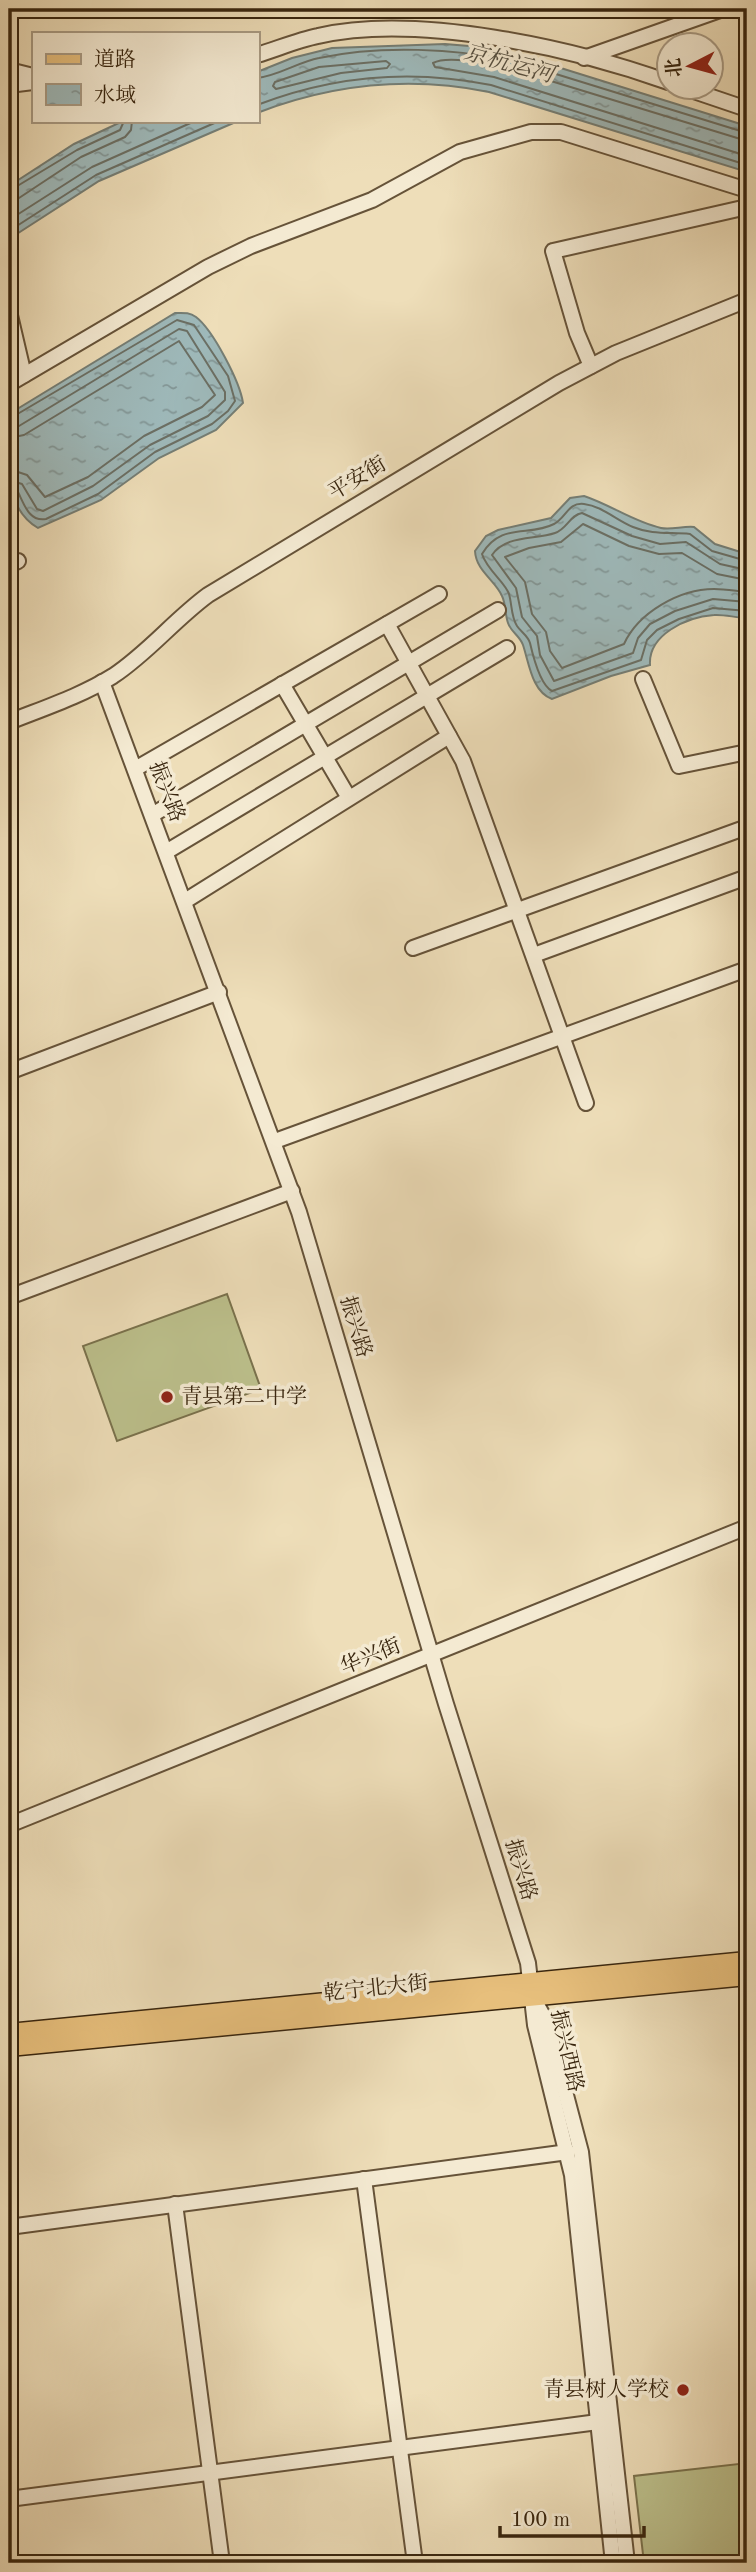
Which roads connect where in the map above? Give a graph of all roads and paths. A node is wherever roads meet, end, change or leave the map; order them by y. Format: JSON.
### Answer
{"nodes":[{"id":1,"x":723,"y":9,"type":"edge"},
{"id":2,"x":259,"y":54,"type":"edge"},
{"id":3,"x":583,"y":58,"type":"junction"},
{"id":4,"x":9,"y":70,"type":"edge"},
{"id":5,"x":32,"y":76,"type":"edge"},
{"id":6,"x":654,"y":78,"type":"edge"},
{"id":7,"x":32,"y":82,"type":"edge"},
{"id":8,"x":9,"y":85,"type":"edge"},
{"id":9,"x":724,"y":101,"type":"edge"},
{"id":10,"x":747,"y":109,"type":"edge"},
{"id":11,"x":747,"y":191,"type":"edge"},
{"id":12,"x":747,"y":207,"type":"edge"},
{"id":13,"x":747,"y":300,"type":"edge"},
{"id":14,"x":9,"y":311,"type":"edge"},
{"id":15,"x":591,"y":366,"type":"junction"},
{"id":16,"x":24,"y":375,"type":"junction"},
{"id":17,"x":9,"y":384,"type":"edge"},
{"id":18,"x":439,"y":594,"type":"dead end"},
{"id":19,"x":498,"y":610,"type":"dead end"},
{"id":20,"x":387,"y":624,"type":"junction"},
{"id":21,"x":507,"y":648,"type":"dead end"},
{"id":22,"x":409,"y":663,"type":"junction"},
{"id":23,"x":643,"y":679,"type":"dead end"},
{"id":24,"x":102,"y":682,"type":"junction"},
{"id":25,"x":282,"y":684,"type":"junction"},
{"id":26,"x":428,"y":696,"type":"junction"},
{"id":27,"x":9,"y":722,"type":"edge"},
{"id":28,"x":305,"y":724,"type":"junction"},
{"id":29,"x":449,"y":736,"type":"junction"},
{"id":30,"x":747,"y":751,"type":"edge"},
{"id":31,"x":325,"y":757,"type":"junction"},
{"id":32,"x":135,"y":769,"type":"junction"},
{"id":33,"x":349,"y":798,"type":"junction"},
{"id":34,"x":152,"y":815,"type":"junction"},
{"id":35,"x":747,"y":827,"type":"edge"},
{"id":36,"x":166,"y":852,"type":"junction"},
{"id":37,"x":747,"y":877,"type":"edge"},
{"id":38,"x":184,"y":901,"type":"junction"},
{"id":39,"x":518,"y":912,"type":"junction"},
{"id":40,"x":413,"y":948,"type":"dead end"},
{"id":41,"x":534,"y":956,"type":"junction"},
{"id":42,"x":747,"y":969,"type":"edge"},
{"id":43,"x":219,"y":992,"type":"junction"},
{"id":44,"x":563,"y":1037,"type":"junction"},
{"id":45,"x":9,"y":1072,"type":"edge"},
{"id":46,"x":586,"y":1103,"type":"dead end"},
{"id":47,"x":275,"y":1141,"type":"junction"},
{"id":48,"x":292,"y":1191,"type":"junction"},
{"id":49,"x":9,"y":1297,"type":"edge"},
{"id":50,"x":747,"y":1527,"type":"edge"},
{"id":51,"x":431,"y":1656,"type":"junction"},
{"id":52,"x":9,"y":1825,"type":"edge"},
{"id":53,"x":747,"y":1961,"type":"edge"},
{"id":54,"x":747,"y":1976,"type":"edge"},
{"id":55,"x":532,"y":1989,"type":"junction"},
{"id":56,"x":9,"y":2032,"type":"edge"},
{"id":57,"x":9,"y":2047,"type":"edge"},
{"id":58,"x":568,"y":2152,"type":"junction"},
{"id":59,"x":364,"y":2179,"type":"junction"},
{"id":60,"x":175,"y":2204,"type":"junction"},
{"id":61,"x":9,"y":2227,"type":"edge"},
{"id":62,"x":598,"y":2422,"type":"junction"},
{"id":63,"x":400,"y":2448,"type":"junction"},
{"id":64,"x":210,"y":2473,"type":"junction"},
{"id":65,"x":9,"y":2499,"type":"edge"},
{"id":66,"x":222,"y":2563,"type":"edge"},
{"id":67,"x":415,"y":2563,"type":"edge"},
{"id":68,"x":613,"y":2563,"type":"edge"},
{"id":69,"x":627,"y":2563,"type":"edge"}],
"edges":[{"from":1,"to":3,"type":"street"},
{"from":2,"to":3,"type":"street"},
{"from":3,"to":6,"type":"street"},
{"from":4,"to":5,"type":"street"},
{"from":7,"to":8,"type":"street"},
{"from":9,"to":10,"type":"street"},
{"from":11,"to":16,"type":"street"},
{"from":12,"to":15,"type":"street"},
{"from":13,"to":15,"type":"street","name":"平安街"},
{"from":14,"to":16,"type":"street"},
{"from":15,"to":24,"type":"street","name":"平安街"},
{"from":16,"to":17,"type":"street"},
{"from":18,"to":20,"type":"street"},
{"from":19,"to":22,"type":"street"},
{"from":20,"to":22,"type":"street"},
{"from":20,"to":25,"type":"street"},
{"from":21,"to":26,"type":"street"},
{"from":22,"to":26,"type":"street"},
{"from":22,"to":28,"type":"street"},
{"from":23,"to":30,"type":"street"},
{"from":24,"to":27,"type":"street","name":"平安街"},
{"from":24,"to":32,"type":"street","name":"振兴路"},
{"from":25,"to":28,"type":"street"},
{"from":25,"to":32,"type":"street"},
{"from":26,"to":29,"type":"street"},
{"from":26,"to":31,"type":"street"},
{"from":28,"to":31,"type":"street"},
{"from":28,"to":34,"type":"street"},
{"from":29,"to":33,"type":"street"},
{"from":29,"to":39,"type":"street"},
{"from":31,"to":33,"type":"street"},
{"from":31,"to":36,"type":"street"},
{"from":32,"to":34,"type":"street","name":"振兴路"},
{"from":33,"to":38,"type":"street"},
{"from":34,"to":36,"type":"street","name":"振兴路"},
{"from":35,"to":39,"type":"street"},
{"from":36,"to":38,"type":"street","name":"振兴路"},
{"from":37,"to":41,"type":"street"},
{"from":38,"to":43,"type":"street","name":"振兴路"},
{"from":39,"to":40,"type":"street"},
{"from":39,"to":41,"type":"street"},
{"from":41,"to":44,"type":"street"},
{"from":42,"to":44,"type":"street"},
{"from":43,"to":45,"type":"street"},
{"from":43,"to":47,"type":"street","name":"振兴路"},
{"from":44,"to":46,"type":"street"},
{"from":44,"to":47,"type":"street"},
{"from":47,"to":48,"type":"street","name":"振兴路"},
{"from":48,"to":49,"type":"street"},
{"from":48,"to":51,"type":"street","name":"振兴路"},
{"from":50,"to":51,"type":"street","name":"华兴街"},
{"from":51,"to":52,"type":"street","name":"华兴街"},
{"from":51,"to":55,"type":"street","name":"振兴路"},
{"from":53,"to":55,"type":"main road","name":"乾宁北大街"},
{"from":54,"to":55,"type":"main road","name":"乾宁北大街"},
{"from":55,"to":56,"type":"main road","name":"乾宁北大街"},
{"from":55,"to":57,"type":"main road","name":"乾宁北大街"},
{"from":55,"to":58,"type":"street","name":"振兴西路"},
{"from":55,"to":69,"type":"street","name":"振兴西路"},
{"from":58,"to":59,"type":"street"},
{"from":58,"to":62,"type":"street","name":"振兴西路"},
{"from":59,"to":60,"type":"street"},
{"from":59,"to":63,"type":"street"},
{"from":60,"to":61,"type":"street"},
{"from":60,"to":64,"type":"street"},
{"from":62,"to":63,"type":"street"},
{"from":62,"to":68,"type":"street","name":"振兴西路"},
{"from":63,"to":64,"type":"street"},
{"from":63,"to":67,"type":"street"},
{"from":64,"to":65,"type":"street"},
{"from":64,"to":66,"type":"street"}]}
